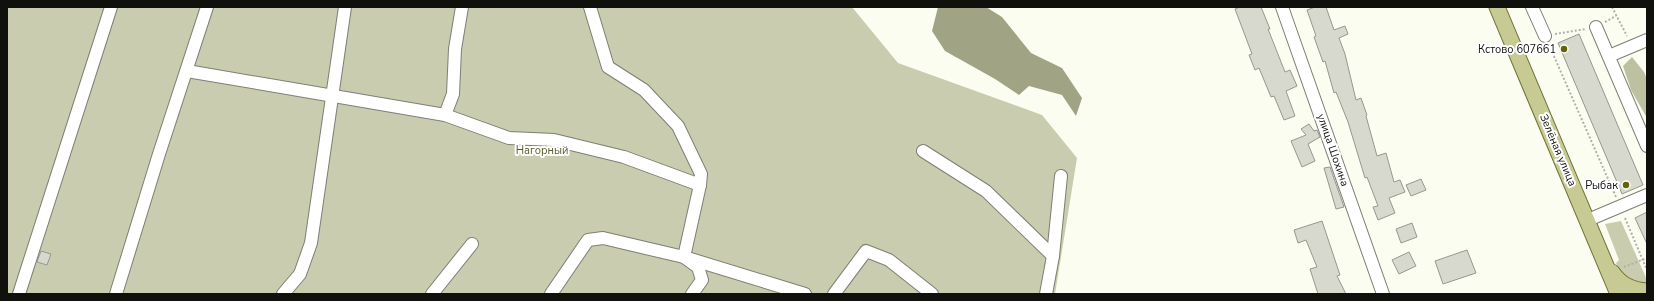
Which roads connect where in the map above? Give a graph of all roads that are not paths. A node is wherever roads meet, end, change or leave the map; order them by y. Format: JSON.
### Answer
{"nodes":[{"id":1,"x":111,"y":7,"type":"edge"},
{"id":2,"x":207,"y":7,"type":"edge"},
{"id":3,"x":345,"y":7,"type":"edge"},
{"id":4,"x":462,"y":7,"type":"edge"},
{"id":5,"x":590,"y":7,"type":"edge"},
{"id":6,"x":1282,"y":7,"type":"edge"},
{"id":7,"x":1497,"y":7,"type":"edge"},
{"id":8,"x":1532,"y":7,"type":"edge"},
{"id":9,"x":1596,"y":27,"type":"road end"},
{"id":10,"x":1545,"y":36,"type":"road end"},
{"id":11,"x":1647,"y":40,"type":"edge"},
{"id":12,"x":1609,"y":56,"type":"junction"},
{"id":13,"x":187,"y":71,"type":"junction"},
{"id":14,"x":332,"y":95,"type":"junction"},
{"id":15,"x":445,"y":115,"type":"junction"},
{"id":16,"x":1647,"y":146,"type":"edge"},
{"id":17,"x":923,"y":151,"type":"dead end"},
{"id":18,"x":1061,"y":176,"type":"dead end"},
{"id":19,"x":700,"y":185,"type":"junction"},
{"id":20,"x":1647,"y":195,"type":"edge"},
{"id":21,"x":1588,"y":220,"type":"junction"},
{"id":22,"x":472,"y":244,"type":"dead end"},
{"id":23,"x":1052,"y":256,"type":"junction"},
{"id":24,"x":1602,"y":256,"type":"junction"},
{"id":25,"x":684,"y":257,"type":"junction"},
{"id":26,"x":1647,"y":291,"type":"edge"},
{"id":27,"x":19,"y":294,"type":"edge"},
{"id":28,"x":116,"y":294,"type":"edge"},
{"id":29,"x":283,"y":294,"type":"edge"},
{"id":30,"x":432,"y":294,"type":"edge"},
{"id":31,"x":551,"y":294,"type":"edge"},
{"id":32,"x":692,"y":294,"type":"edge"},
{"id":33,"x":805,"y":294,"type":"edge"},
{"id":34,"x":834,"y":294,"type":"edge"},
{"id":35,"x":932,"y":294,"type":"edge"},
{"id":36,"x":1046,"y":294,"type":"edge"},
{"id":37,"x":1383,"y":294,"type":"edge"},
{"id":38,"x":1618,"y":294,"type":"edge"}],
"edges":[{"from":1,"to":27,"type":"street"},
{"from":2,"to":13,"type":"street"},
{"from":3,"to":14,"type":"street"},
{"from":4,"to":15,"type":"street"},
{"from":5,"to":19,"type":"street"},
{"from":6,"to":37,"type":"street","name":"улица Шохина"},
{"from":7,"to":21,"type":"main road","name":"Зелёная улица"},
{"from":8,"to":10,"type":"street"},
{"from":9,"to":12,"type":"street"},
{"from":11,"to":12,"type":"street"},
{"from":12,"to":16,"type":"street"},
{"from":13,"to":14,"type":"street"},
{"from":13,"to":28,"type":"street"},
{"from":14,"to":15,"type":"street"},
{"from":14,"to":29,"type":"street"},
{"from":15,"to":19,"type":"street"},
{"from":17,"to":23,"type":"street"},
{"from":18,"to":23,"type":"street"},
{"from":19,"to":25,"type":"street"},
{"from":20,"to":21,"type":"street"},
{"from":21,"to":24,"type":"main road","name":"Зелёная улица"},
{"from":22,"to":30,"type":"street"},
{"from":23,"to":36,"type":"street"},
{"from":24,"to":26,"type":"main road"},
{"from":24,"to":38,"type":"main road","name":"Зелёная улица"},
{"from":25,"to":31,"type":"street"},
{"from":25,"to":32,"type":"street"},
{"from":25,"to":33,"type":"street"},
{"from":34,"to":35,"type":"street"}]}
